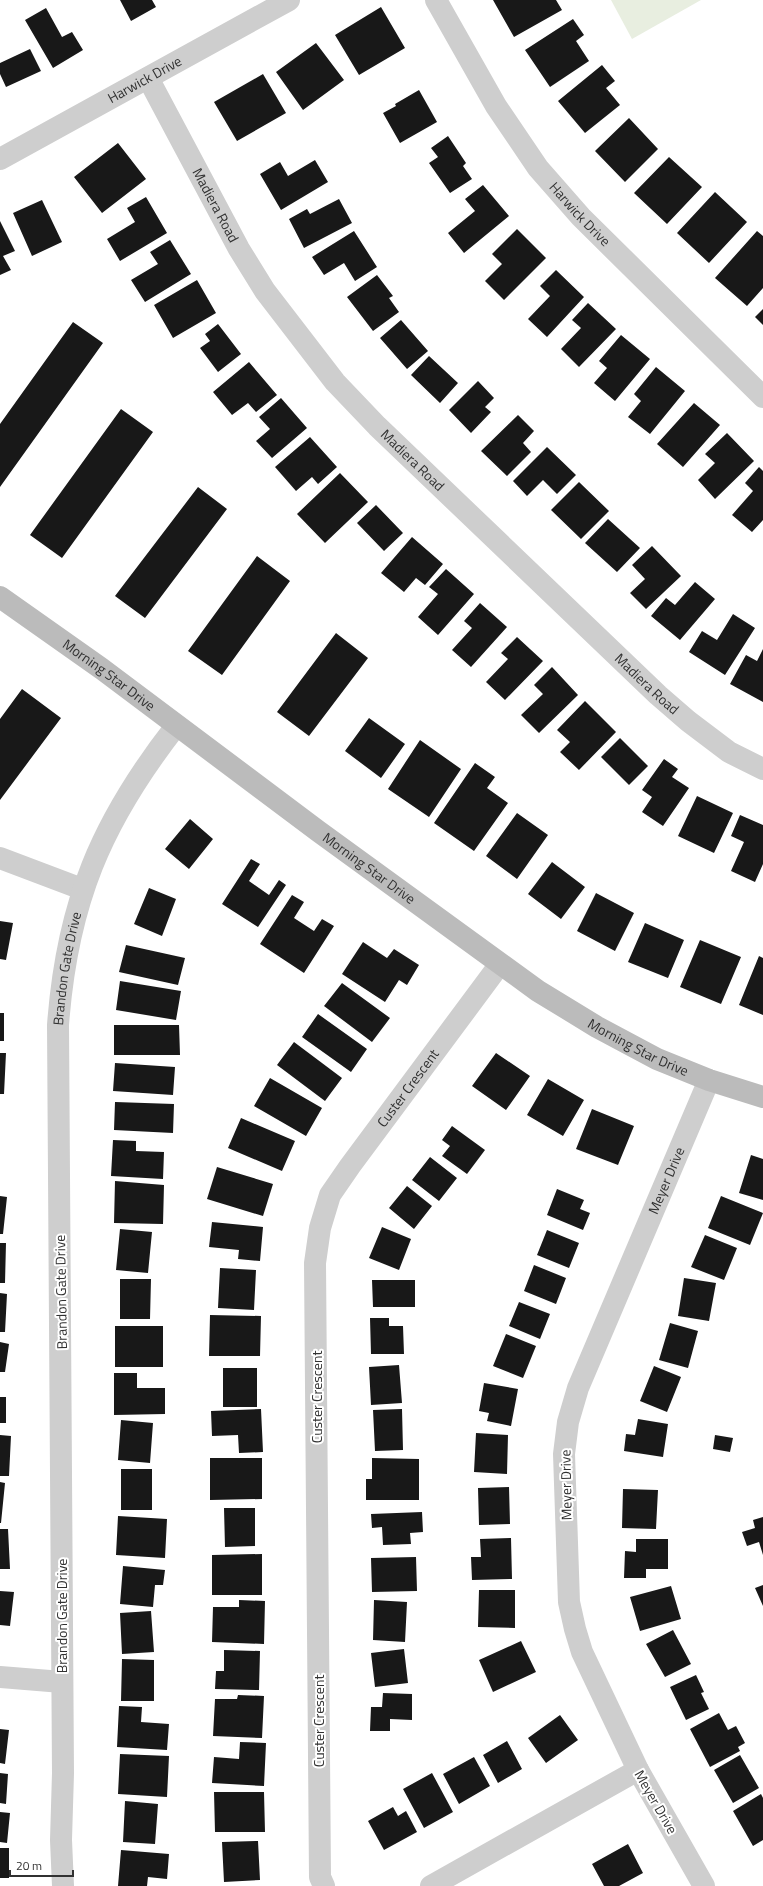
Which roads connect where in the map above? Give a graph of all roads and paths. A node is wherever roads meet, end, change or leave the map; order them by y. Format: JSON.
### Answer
{"nodes":[{"id":1,"x":290,"y":0,"type":"edge"},
{"id":2,"x":436,"y":0,"type":"edge"},
{"id":3,"x":148,"y":78,"type":"junction"},
{"id":4,"x":0,"y":158,"type":"edge"},
{"id":5,"x":763,"y":397,"type":"edge"},
{"id":6,"x":0,"y":597,"type":"edge"},
{"id":7,"x":176,"y":726,"type":"junction"},
{"id":8,"x":763,"y":769,"type":"edge"},
{"id":9,"x":0,"y":858,"type":"edge"},
{"id":10,"x":82,"y":889,"type":"junction"},
{"id":11,"x":500,"y":964,"type":"junction"},
{"id":12,"x":709,"y":1080,"type":"junction"},
{"id":13,"x":763,"y":1097,"type":"edge"},
{"id":14,"x":0,"y":1677,"type":"edge"},
{"id":15,"x":62,"y":1682,"type":"junction"},
{"id":16,"x":638,"y":1770,"type":"junction"},
{"id":17,"x":63,"y":1886,"type":"edge"},
{"id":18,"x":324,"y":1886,"type":"edge"},
{"id":19,"x":431,"y":1886,"type":"edge"},
{"id":20,"x":704,"y":1886,"type":"edge"}],
"edges":[{"from":1,"to":3,"type":"street","name":"Harwick Drive"},
{"from":2,"to":5,"type":"street","name":"Harwick Drive"},
{"from":3,"to":4,"type":"street","name":"Harwick Drive"},
{"from":3,"to":8,"type":"street","name":"Madiera Road"},
{"from":6,"to":7,"type":"street","name":"Morning Star Drive"},
{"from":7,"to":10,"type":"street","name":"Brandon Gate Drive"},
{"from":7,"to":11,"type":"street","name":"Morning Star Drive"},
{"from":9,"to":10,"type":"street"},
{"from":10,"to":15,"type":"street","name":"Brandon Gate Drive"},
{"from":11,"to":12,"type":"street","name":"Morning Star Drive"},
{"from":11,"to":18,"type":"street","name":"Custer Crescent"},
{"from":12,"to":13,"type":"street","name":"Morning Star Drive"},
{"from":12,"to":16,"type":"street","name":"Meyer Drive"},
{"from":14,"to":15,"type":"street"},
{"from":15,"to":17,"type":"street","name":"Brandon Gate Drive"},
{"from":16,"to":19,"type":"street"},
{"from":16,"to":20,"type":"street","name":"Meyer Drive"}]}
